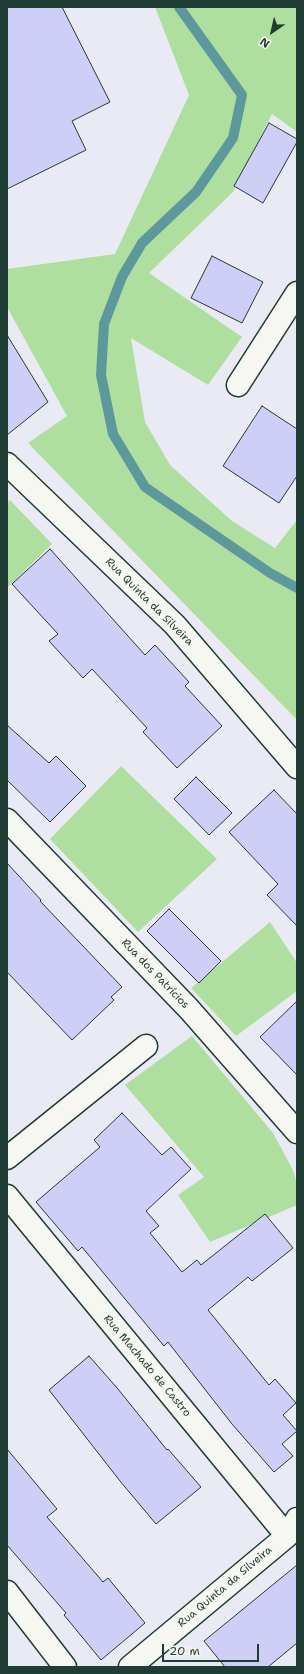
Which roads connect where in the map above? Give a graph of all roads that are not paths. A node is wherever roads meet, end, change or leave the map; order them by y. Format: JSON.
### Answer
{"nodes":[{"id":1,"x":297,"y":293,"type":"edge"},
{"id":2,"x":238,"y":385,"type":"dead end"},
{"id":3,"x":7,"y":464,"type":"edge"},
{"id":4,"x":297,"y":767,"type":"edge"},
{"id":5,"x":7,"y":820,"type":"edge"},
{"id":6,"x":146,"y":1046,"type":"dead end"},
{"id":7,"x":297,"y":1132,"type":"edge"},
{"id":8,"x":7,"y":1158,"type":"edge"},
{"id":9,"x":7,"y":1196,"type":"edge"},
{"id":10,"x":292,"y":1527,"type":"edge"},
{"id":11,"x":7,"y":1592,"type":"edge"},
{"id":12,"x":65,"y":1667,"type":"edge"},
{"id":13,"x":130,"y":1667,"type":"edge"}],
"edges":[{"from":1,"to":2,"type":"street"},
{"from":3,"to":4,"type":"street","name":"Rua Quinta da Silveira"},
{"from":5,"to":7,"type":"street","name":"Rua dos Patrícios"},
{"from":6,"to":8,"type":"street"},
{"from":9,"to":10,"type":"street","name":"Rua Machado de Castro"},
{"from":10,"to":13,"type":"street","name":"Rua Quinta da Silveira"},
{"from":11,"to":12,"type":"street"}]}
